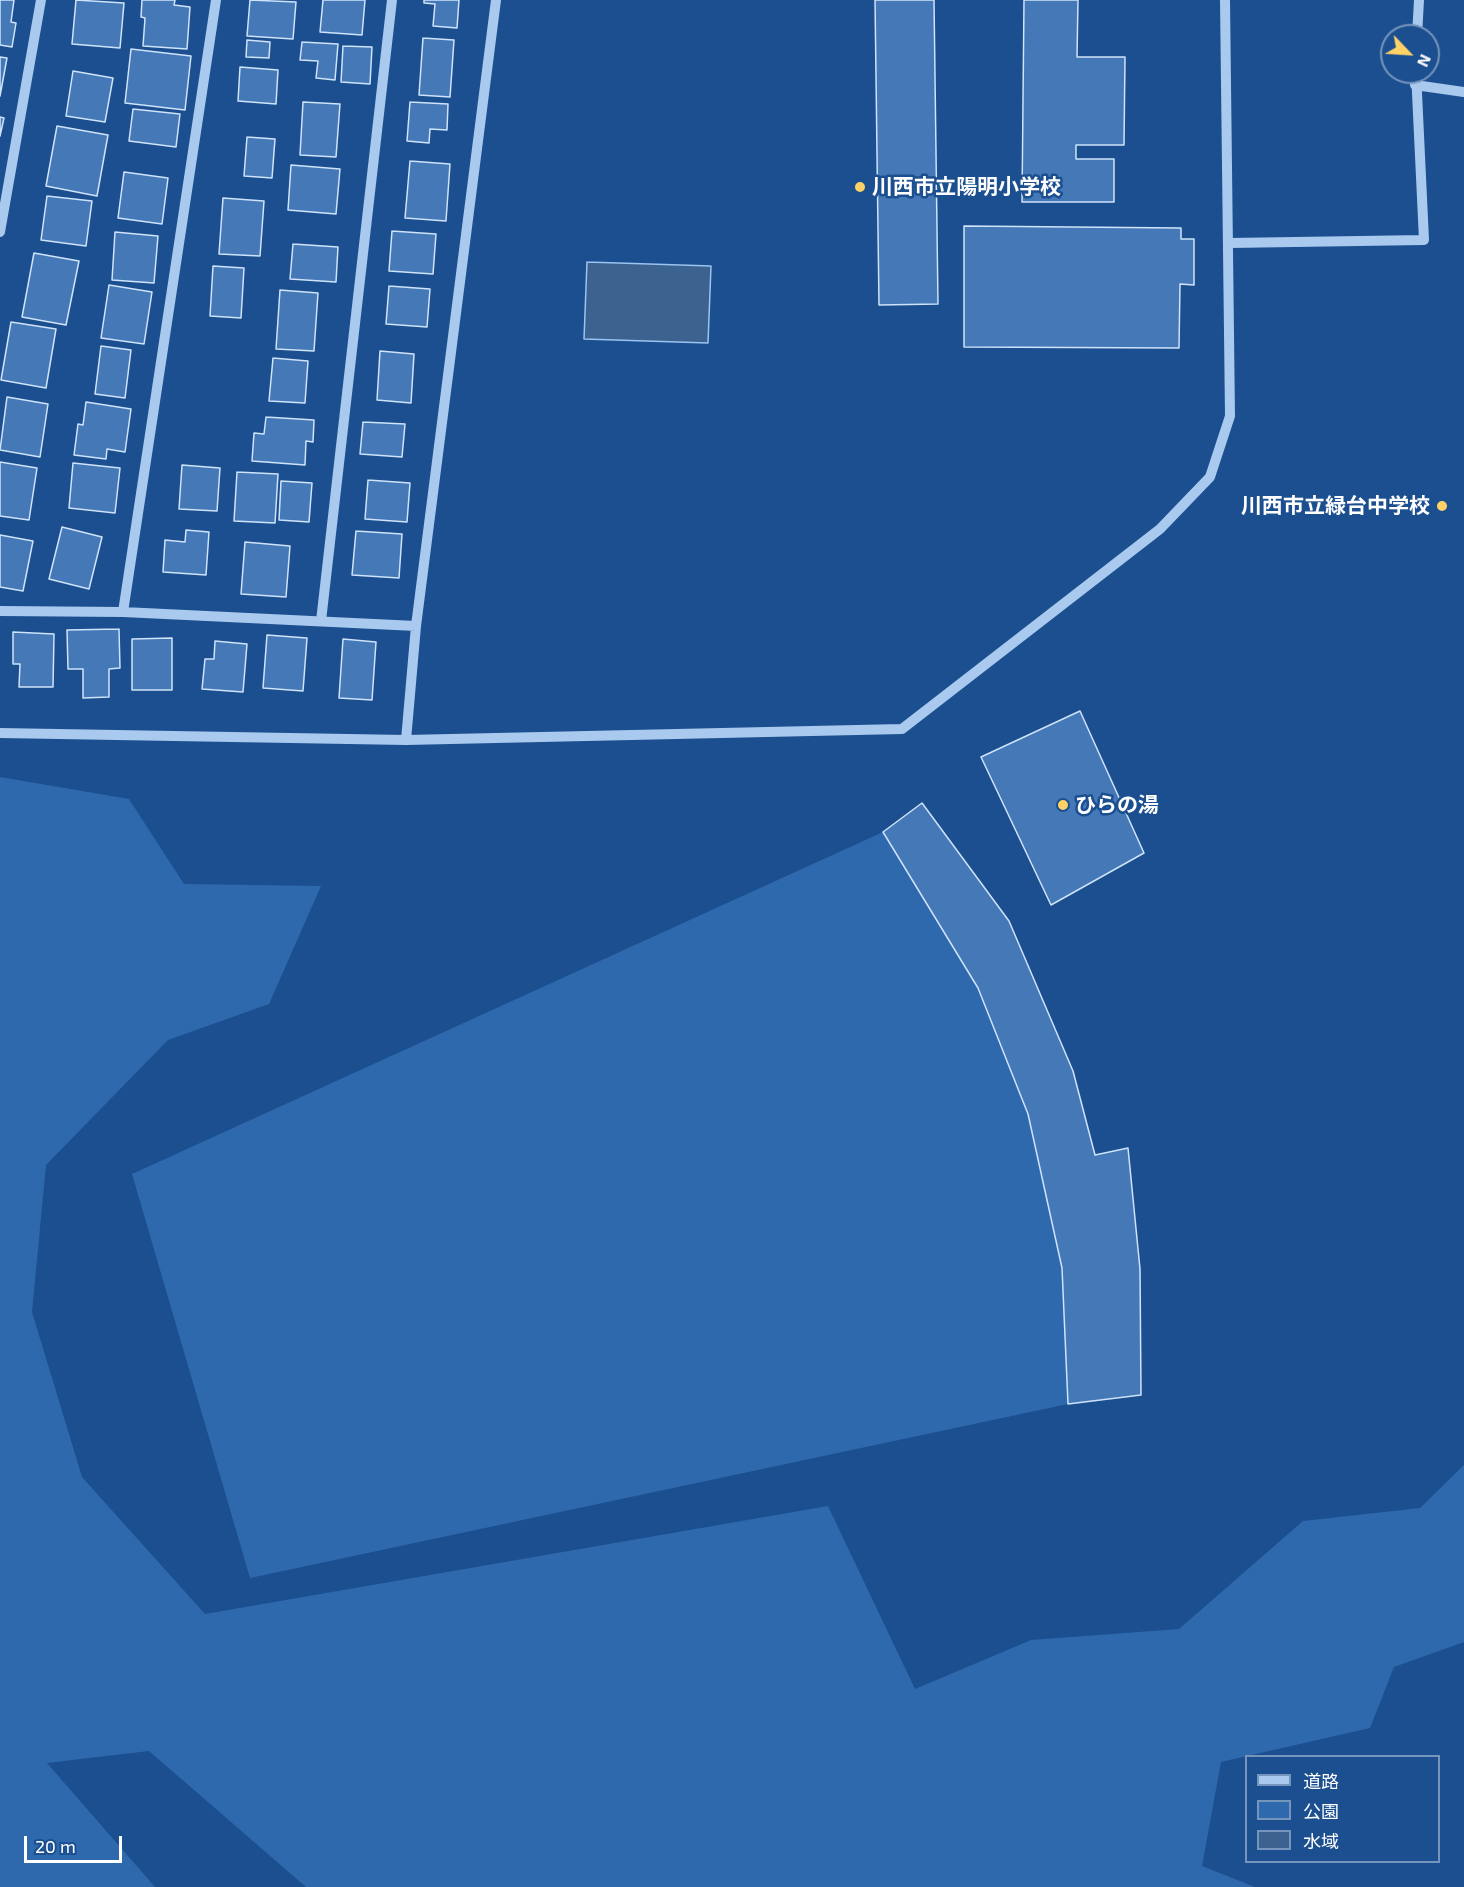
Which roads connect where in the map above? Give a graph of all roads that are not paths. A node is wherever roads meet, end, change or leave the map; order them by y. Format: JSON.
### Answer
{"nodes":[{"id":1,"x":41,"y":0,"type":"edge"},
{"id":2,"x":216,"y":0,"type":"edge"},
{"id":3,"x":392,"y":0,"type":"edge"},
{"id":4,"x":496,"y":0,"type":"edge"},
{"id":5,"x":1225,"y":0,"type":"edge"},
{"id":6,"x":1419,"y":0,"type":"edge"},
{"id":7,"x":1418,"y":24,"type":"edge"},
{"id":8,"x":1415,"y":85,"type":"joint"},
{"id":9,"x":1464,"y":92,"type":"edge"},
{"id":10,"x":0,"y":232,"type":"edge"},
{"id":11,"x":1230,"y":243,"type":"junction"},
{"id":12,"x":0,"y":611,"type":"edge"},
{"id":13,"x":123,"y":612,"type":"junction"},
{"id":14,"x":321,"y":621,"type":"junction"},
{"id":15,"x":416,"y":626,"type":"junction"},
{"id":16,"x":0,"y":733,"type":"edge"},
{"id":17,"x":406,"y":740,"type":"junction"}],
"edges":[{"from":1,"to":10,"type":"street"},
{"from":2,"to":13,"type":"street"},
{"from":3,"to":14,"type":"street"},
{"from":4,"to":15,"type":"street"},
{"from":5,"to":11,"type":"street"},
{"from":6,"to":7,"type":"street"},
{"from":8,"to":9,"type":"street"},
{"from":8,"to":11,"type":"street"},
{"from":11,"to":17,"type":"street"},
{"from":12,"to":13,"type":"street"},
{"from":13,"to":14,"type":"street"},
{"from":14,"to":15,"type":"street"},
{"from":15,"to":17,"type":"street"},
{"from":16,"to":17,"type":"street"}]}
